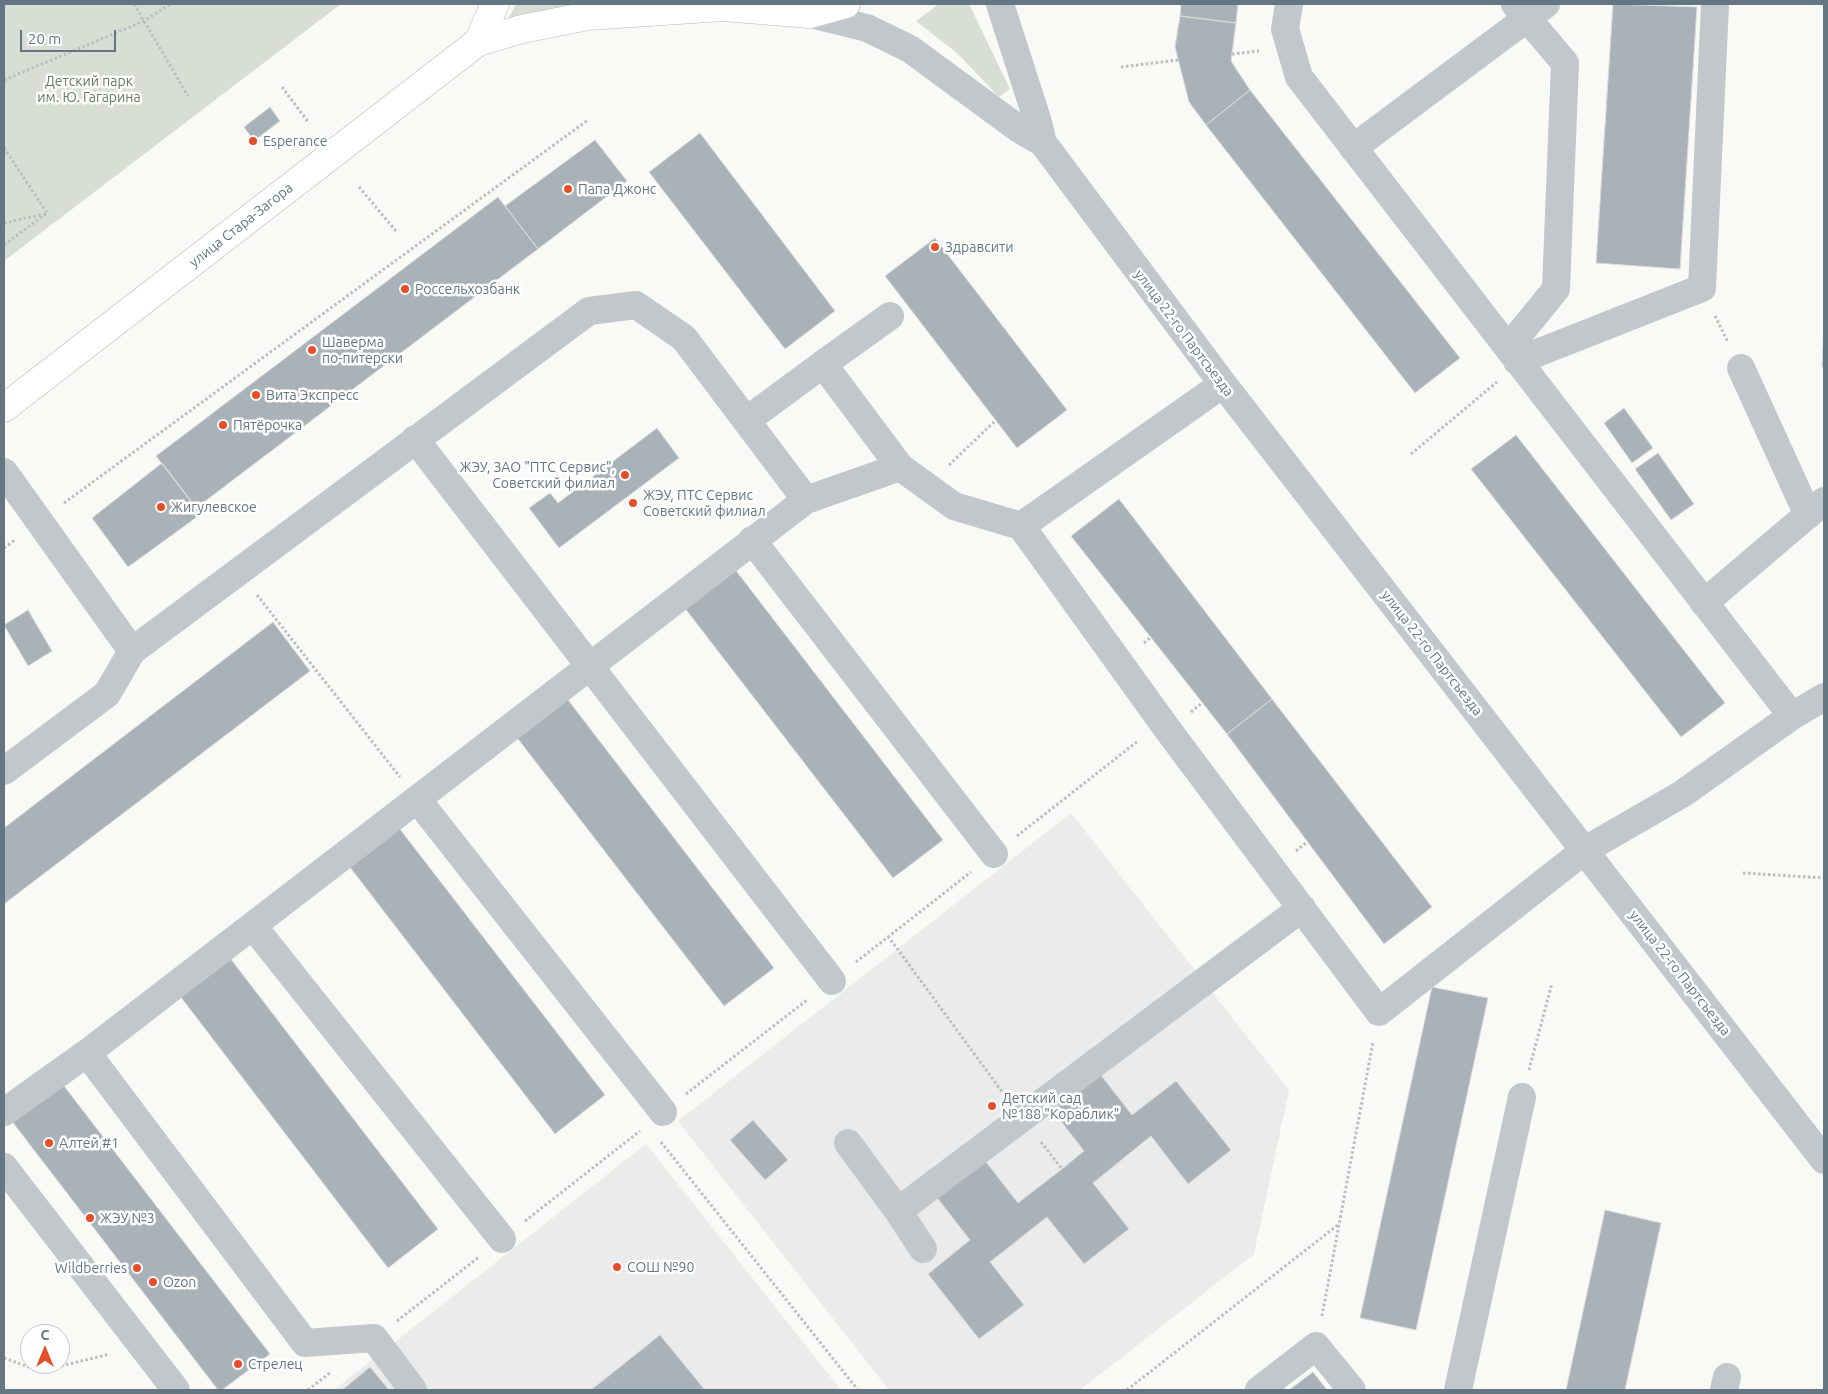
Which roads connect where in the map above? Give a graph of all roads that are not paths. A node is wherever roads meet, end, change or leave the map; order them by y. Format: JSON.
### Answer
{"nodes":[{"id":1,"x":495,"y":4,"type":"edge"},
{"id":2,"x":846,"y":4,"type":"edge"},
{"id":3,"x":1000,"y":4,"type":"edge"},
{"id":4,"x":1289,"y":4,"type":"edge"},
{"id":5,"x":1716,"y":4,"type":"edge"},
{"id":6,"x":720,"y":5,"type":"edge"},
{"id":7,"x":1529,"y":8,"type":"edge"},
{"id":8,"x":810,"y":14,"type":"junction"},
{"id":9,"x":478,"y":42,"type":"junction"},
{"id":10,"x":1043,"y":143,"type":"junction"},
{"id":11,"x":1353,"y":148,"type":"junction"},
{"id":12,"x":890,"y":316,"type":"dead end"},
{"id":13,"x":1515,"y":357,"type":"junction"},
{"id":14,"x":823,"y":364,"type":"junction"},
{"id":15,"x":1741,"y":368,"type":"road end"},
{"id":16,"x":1222,"y":384,"type":"junction"},
{"id":17,"x":4,"y":408,"type":"edge"},
{"id":18,"x":747,"y":420,"type":"junction"},
{"id":19,"x":415,"y":439,"type":"junction"},
{"id":20,"x":900,"y":467,"type":"junction"},
{"id":21,"x":4,"y":472,"type":"edge"},
{"id":22,"x":806,"y":500,"type":"junction"},
{"id":23,"x":1816,"y":508,"type":"edge"},
{"id":24,"x":1021,"y":526,"type":"junction"},
{"id":25,"x":752,"y":540,"type":"junction"},
{"id":26,"x":1704,"y":603,"type":"junction"},
{"id":27,"x":132,"y":651,"type":"junction"},
{"id":28,"x":590,"y":667,"type":"junction"},
{"id":29,"x":1824,"y":697,"type":"edge"},
{"id":30,"x":1792,"y":716,"type":"junction"},
{"id":31,"x":4,"y":771,"type":"edge"},
{"id":32,"x":417,"y":799,"type":"junction"},
{"id":33,"x":1585,"y":850,"type":"junction"},
{"id":34,"x":994,"y":854,"type":"road end"},
{"id":35,"x":1302,"y":908,"type":"junction"},
{"id":36,"x":252,"y":926,"type":"junction"},
{"id":37,"x":832,"y":981,"type":"road end"},
{"id":38,"x":87,"y":1053,"type":"junction"},
{"id":39,"x":1522,"y":1097,"type":"road end"},
{"id":40,"x":4,"y":1112,"type":"edge"},
{"id":41,"x":655,"y":1119,"type":"road end"},
{"id":42,"x":848,"y":1143,"type":"dead end"},
{"id":43,"x":1824,"y":1160,"type":"edge"},
{"id":44,"x":4,"y":1167,"type":"edge"},
{"id":45,"x":898,"y":1211,"type":"junction"},
{"id":46,"x":502,"y":1239,"type":"road end"},
{"id":47,"x":923,"y":1249,"type":"dead end"},
{"id":48,"x":176,"y":1390,"type":"edge"},
{"id":49,"x":413,"y":1390,"type":"edge"},
{"id":50,"x":1259,"y":1390,"type":"edge"},
{"id":51,"x":1352,"y":1390,"type":"edge"},
{"id":52,"x":1458,"y":1390,"type":"edge"}],
"edges":[{"from":1,"to":9,"type":"main road","name":"улица Стара-Загора"},
{"from":2,"to":8,"type":"main road"},
{"from":3,"to":10,"type":"street","name":"улица 22-го Партсъезда"},
{"from":4,"to":11,"type":"street"},
{"from":5,"to":13,"type":"street"},
{"from":6,"to":8,"type":"main road","name":"улица Стара-Загора"},
{"from":6,"to":9,"type":"main road","name":"улица Стара-Загора"},
{"from":7,"to":11,"type":"street"},
{"from":7,"to":13,"type":"street"},
{"from":8,"to":10,"type":"street","name":"улица 22-го Партсъезда"},
{"from":9,"to":17,"type":"main road","name":"улица Стара-Загора"},
{"from":10,"to":16,"type":"street","name":"улица 22-го Партсъезда"},
{"from":11,"to":13,"type":"street"},
{"from":12,"to":14,"type":"street"},
{"from":13,"to":26,"type":"street"},
{"from":14,"to":18,"type":"street"},
{"from":14,"to":20,"type":"street"},
{"from":15,"to":23,"type":"street"},
{"from":16,"to":24,"type":"street"},
{"from":16,"to":33,"type":"street","name":"улица 22-го Партсъезда"},
{"from":18,"to":19,"type":"street"},
{"from":18,"to":22,"type":"street"},
{"from":19,"to":27,"type":"street"},
{"from":19,"to":28,"type":"street"},
{"from":20,"to":22,"type":"street"},
{"from":20,"to":24,"type":"street"},
{"from":21,"to":27,"type":"street"},
{"from":22,"to":25,"type":"street"},
{"from":23,"to":26,"type":"street"},
{"from":24,"to":35,"type":"street"},
{"from":25,"to":28,"type":"street"},
{"from":25,"to":34,"type":"street"},
{"from":26,"to":30,"type":"street"},
{"from":27,"to":31,"type":"street"},
{"from":28,"to":32,"type":"street"},
{"from":28,"to":37,"type":"street"},
{"from":29,"to":30,"type":"street"},
{"from":30,"to":33,"type":"street"},
{"from":32,"to":36,"type":"street"},
{"from":32,"to":41,"type":"street"},
{"from":33,"to":35,"type":"street"},
{"from":33,"to":43,"type":"street","name":"улица 22-го Партсъезда"},
{"from":35,"to":45,"type":"street"},
{"from":36,"to":38,"type":"street"},
{"from":36,"to":46,"type":"street"},
{"from":38,"to":40,"type":"street"},
{"from":38,"to":49,"type":"street"},
{"from":39,"to":52,"type":"street"},
{"from":42,"to":45,"type":"street"},
{"from":44,"to":48,"type":"street"},
{"from":45,"to":47,"type":"street"},
{"from":50,"to":51,"type":"street"}]}
